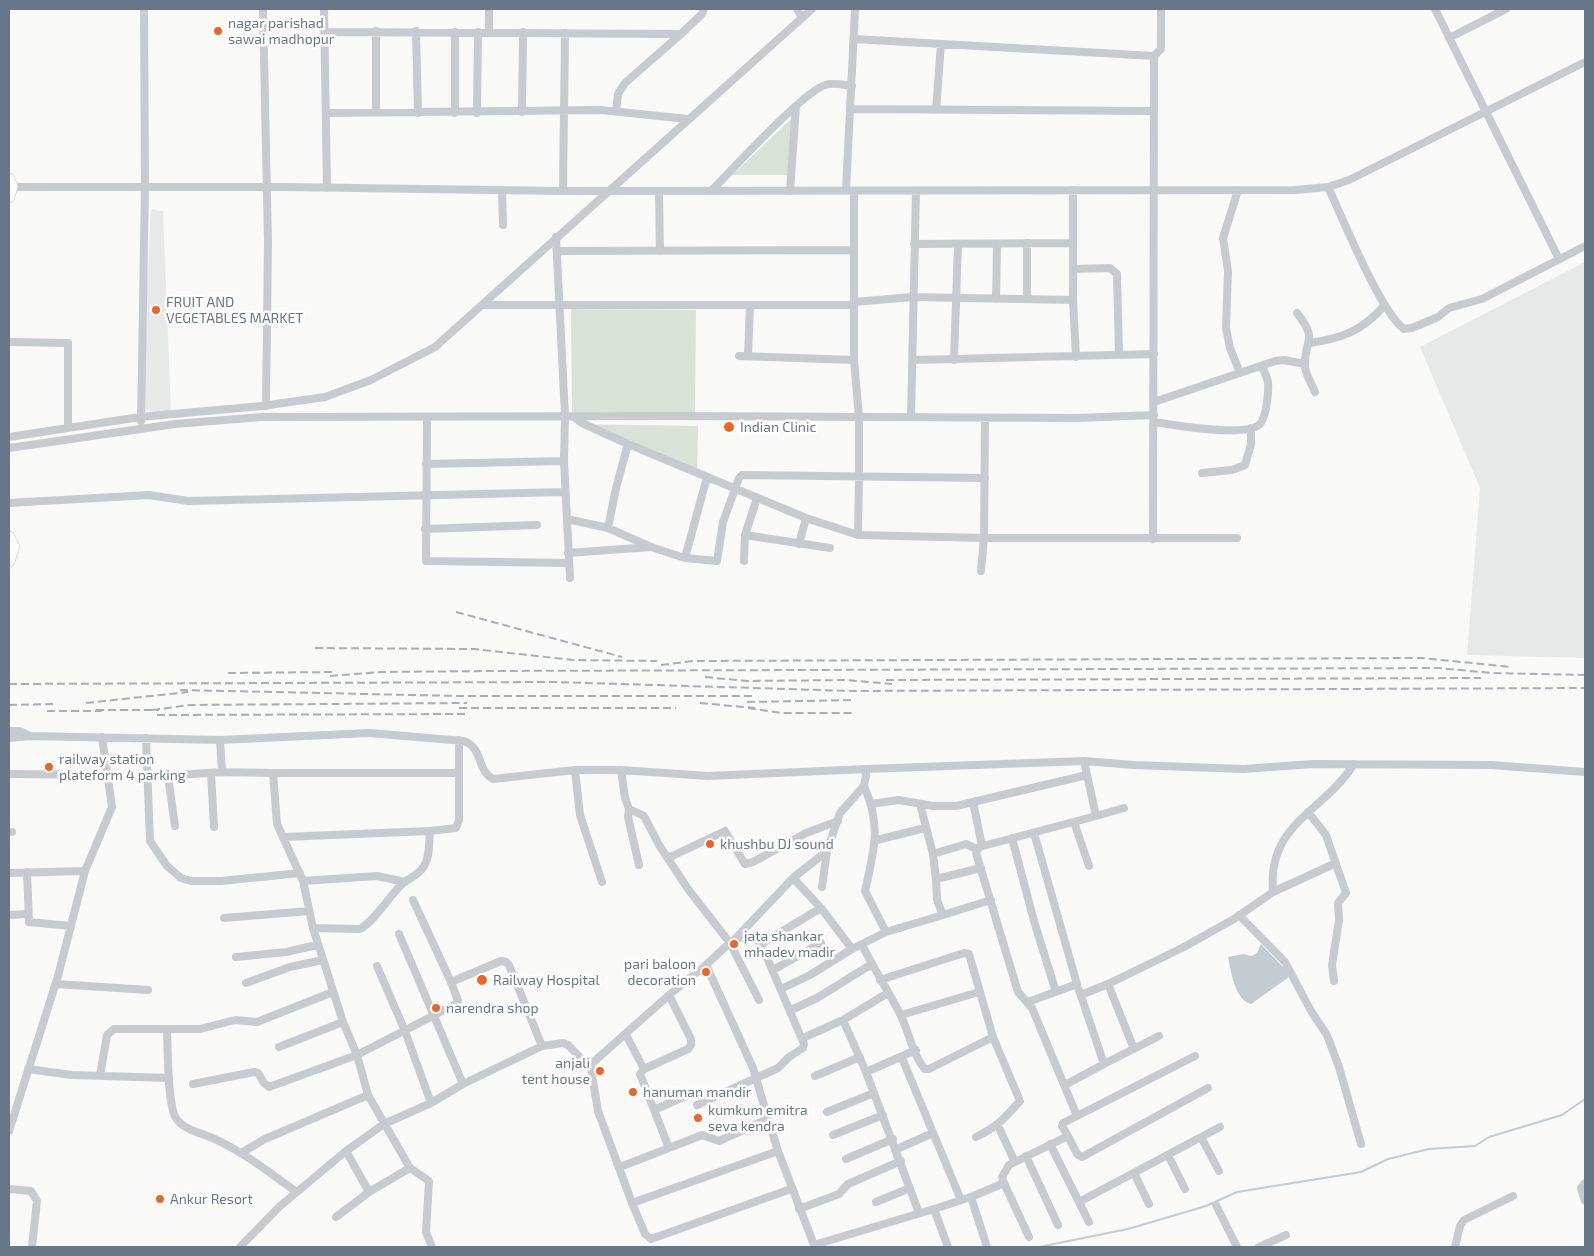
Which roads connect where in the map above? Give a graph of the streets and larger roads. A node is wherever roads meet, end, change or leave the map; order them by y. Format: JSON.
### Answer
{"nodes":[{"id":1,"x":144,"y":9,"type":"edge"},
{"id":2,"x":263,"y":9,"type":"edge"},
{"id":3,"x":324,"y":9,"type":"edge"},
{"id":4,"x":489,"y":9,"type":"edge"},
{"id":5,"x":704,"y":9,"type":"edge"},
{"id":6,"x":797,"y":9,"type":"edge"},
{"id":7,"x":812,"y":9,"type":"edge"},
{"id":8,"x":855,"y":9,"type":"edge"},
{"id":9,"x":1161,"y":9,"type":"edge"},
{"id":10,"x":1435,"y":9,"type":"edge"},
{"id":11,"x":1506,"y":9,"type":"edge"},
{"id":12,"x":802,"y":18,"type":"junction"},
{"id":13,"x":416,"y":31,"type":"junction"},
{"id":14,"x":324,"y":32,"type":"junction"},
{"id":15,"x":376,"y":32,"type":"junction"},
{"id":16,"x":455,"y":32,"type":"junction"},
{"id":17,"x":478,"y":32,"type":"junction"},
{"id":18,"x":489,"y":32,"type":"junction"},
{"id":19,"x":523,"y":32,"type":"junction"},
{"id":20,"x":565,"y":33,"type":"junction"},
{"id":21,"x":681,"y":34,"type":"junction"},
{"id":22,"x":1449,"y":38,"type":"junction"},
{"id":23,"x":854,"y":39,"type":"junction"},
{"id":24,"x":941,"y":44,"type":"junction"},
{"id":25,"x":1154,"y":56,"type":"junction"},
{"id":26,"x":1585,"y":62,"type":"edge"},
{"id":27,"x":852,"y":86,"type":"junction"},
{"id":28,"x":796,"y":106,"type":"junction"},
{"id":29,"x":851,"y":110,"type":"junction"},
{"id":30,"x":936,"y":110,"type":"junction"},
{"id":31,"x":616,"y":111,"type":"junction"},
{"id":32,"x":1154,"y":111,"type":"junction"},
{"id":33,"x":376,"y":112,"type":"junction"},
{"id":34,"x":522,"y":112,"type":"junction"},
{"id":35,"x":564,"y":112,"type":"junction"},
{"id":36,"x":1486,"y":112,"type":"junction"},
{"id":37,"x":326,"y":113,"type":"junction"},
{"id":38,"x":418,"y":113,"type":"junction"},
{"id":39,"x":455,"y":113,"type":"junction"},
{"id":40,"x":477,"y":113,"type":"junction"},
{"id":41,"x":688,"y":119,"type":"junction"},
{"id":42,"x":266,"y":187,"type":"junction"},
{"id":43,"x":1328,"y":187,"type":"junction"},
{"id":44,"x":10,"y":188,"type":"edge"},
{"id":45,"x":145,"y":188,"type":"junction"},
{"id":46,"x":327,"y":188,"type":"junction"},
{"id":47,"x":502,"y":190,"type":"junction"},
{"id":48,"x":1073,"y":190,"type":"junction"},
{"id":49,"x":1155,"y":190,"type":"junction"},
{"id":50,"x":1238,"y":190,"type":"junction"},
{"id":51,"x":564,"y":191,"type":"junction"},
{"id":52,"x":608,"y":191,"type":"junction"},
{"id":53,"x":659,"y":191,"type":"junction"},
{"id":54,"x":711,"y":191,"type":"junction"},
{"id":55,"x":790,"y":191,"type":"junction"},
{"id":56,"x":850,"y":191,"type":"junction"},
{"id":57,"x":916,"y":191,"type":"junction"},
{"id":58,"x":504,"y":225,"type":"dead end"},
{"id":59,"x":556,"y":236,"type":"junction"},
{"id":60,"x":1027,"y":243,"type":"junction"},
{"id":61,"x":1073,"y":243,"type":"junction"},
{"id":62,"x":914,"y":244,"type":"junction"},
{"id":63,"x":958,"y":244,"type":"junction"},
{"id":64,"x":997,"y":244,"type":"junction"},
{"id":65,"x":1585,"y":246,"type":"edge"},
{"id":66,"x":854,"y":250,"type":"junction"},
{"id":67,"x":660,"y":251,"type":"junction"},
{"id":68,"x":557,"y":252,"type":"junction"},
{"id":69,"x":1559,"y":259,"type":"junction"},
{"id":70,"x":1073,"y":270,"type":"junction"},
{"id":71,"x":912,"y":297,"type":"junction"},
{"id":72,"x":955,"y":298,"type":"junction"},
{"id":73,"x":996,"y":299,"type":"junction"},
{"id":74,"x":1027,"y":300,"type":"junction"},
{"id":75,"x":1073,"y":300,"type":"junction"},
{"id":76,"x":854,"y":304,"type":"junction"},
{"id":77,"x":484,"y":305,"type":"junction"},
{"id":78,"x":558,"y":305,"type":"junction"},
{"id":79,"x":750,"y":305,"type":"junction"},
{"id":80,"x":1385,"y":305,"type":"junction"},
{"id":81,"x":1297,"y":312,"type":"dead end"},
{"id":82,"x":9,"y":342,"type":"edge"},
{"id":83,"x":1310,"y":343,"type":"junction"},
{"id":84,"x":1154,"y":354,"type":"junction"},
{"id":85,"x":1119,"y":355,"type":"junction"},
{"id":86,"x":739,"y":356,"type":"dead end"},
{"id":87,"x":748,"y":356,"type":"junction"},
{"id":88,"x":1076,"y":357,"type":"junction"},
{"id":89,"x":854,"y":360,"type":"junction"},
{"id":90,"x":913,"y":360,"type":"junction"},
{"id":91,"x":954,"y":360,"type":"junction"},
{"id":92,"x":1305,"y":364,"type":"junction"},
{"id":93,"x":1261,"y":366,"type":"junction"},
{"id":94,"x":1240,"y":373,"type":"junction"},
{"id":95,"x":1315,"y":392,"type":"dead end"},
{"id":96,"x":1154,"y":402,"type":"junction"},
{"id":97,"x":264,"y":406,"type":"junction"},
{"id":98,"x":140,"y":416,"type":"junction"},
{"id":99,"x":570,"y":416,"type":"junction"},
{"id":100,"x":262,"y":417,"type":"junction"},
{"id":101,"x":858,"y":417,"type":"junction"},
{"id":102,"x":911,"y":417,"type":"junction"},
{"id":103,"x":427,"y":418,"type":"junction"},
{"id":104,"x":985,"y":418,"type":"junction"},
{"id":105,"x":1154,"y":418,"type":"junction"},
{"id":106,"x":68,"y":427,"type":"junction"},
{"id":107,"x":141,"y":428,"type":"junction"},
{"id":108,"x":1251,"y":428,"type":"junction"},
{"id":109,"x":9,"y":437,"type":"edge"},
{"id":110,"x":628,"y":444,"type":"junction"},
{"id":111,"x":9,"y":448,"type":"edge"},
{"id":112,"x":564,"y":462,"type":"junction"},
{"id":113,"x":426,"y":464,"type":"junction"},
{"id":114,"x":1202,"y":473,"type":"dead end"},
{"id":115,"x":860,"y":475,"type":"junction"},
{"id":116,"x":706,"y":476,"type":"junction"},
{"id":117,"x":985,"y":478,"type":"junction"},
{"id":118,"x":735,"y":488,"type":"junction"},
{"id":119,"x":565,"y":492,"type":"junction"},
{"id":120,"x":425,"y":495,"type":"junction"},
{"id":121,"x":757,"y":498,"type":"junction"},
{"id":122,"x":9,"y":503,"type":"edge"},
{"id":123,"x":806,"y":518,"type":"junction"},
{"id":124,"x":567,"y":519,"type":"junction"},
{"id":125,"x":537,"y":525,"type":"dead end"},
{"id":126,"x":608,"y":528,"type":"junction"},
{"id":127,"x":425,"y":529,"type":"junction"},
{"id":128,"x":745,"y":535,"type":"junction"},
{"id":129,"x":858,"y":535,"type":"junction"},
{"id":130,"x":9,"y":537,"type":"edge"},
{"id":131,"x":984,"y":538,"type":"junction"},
{"id":132,"x":1237,"y":538,"type":"dead end"},
{"id":133,"x":1153,"y":539,"type":"junction"},
{"id":134,"x":798,"y":544,"type":"junction"},
{"id":135,"x":652,"y":547,"type":"junction"},
{"id":136,"x":830,"y":548,"type":"dead end"},
{"id":137,"x":568,"y":553,"type":"junction"},
{"id":138,"x":685,"y":558,"type":"junction"},
{"id":139,"x":9,"y":561,"type":"edge"},
{"id":140,"x":744,"y":561,"type":"dead end"},
{"id":141,"x":569,"y":564,"type":"junction"},
{"id":142,"x":982,"y":571,"type":"dead end"},
{"id":143,"x":570,"y":578,"type":"dead end"},
{"id":144,"x":9,"y":731,"type":"edge"},
{"id":145,"x":30,"y":736,"type":"junction"},
{"id":146,"x":102,"y":737,"type":"junction"},
{"id":147,"x":9,"y":738,"type":"edge"},
{"id":148,"x":146,"y":738,"type":"junction"},
{"id":149,"x":220,"y":740,"type":"junction"},
{"id":150,"x":459,"y":740,"type":"junction"},
{"id":151,"x":1084,"y":761,"type":"junction"},
{"id":152,"x":1354,"y":764,"type":"junction"},
{"id":153,"x":867,"y":769,"type":"junction"},
{"id":154,"x":574,"y":770,"type":"junction"},
{"id":155,"x":621,"y":770,"type":"junction"},
{"id":156,"x":222,"y":772,"type":"junction"},
{"id":157,"x":1585,"y":772,"type":"edge"},
{"id":158,"x":211,"y":773,"type":"junction"},
{"id":159,"x":273,"y":773,"type":"junction"},
{"id":160,"x":459,"y":773,"type":"junction"},
{"id":161,"x":9,"y":774,"type":"edge"},
{"id":162,"x":1087,"y":775,"type":"junction"},
{"id":163,"x":107,"y":776,"type":"junction"},
{"id":164,"x":168,"y":776,"type":"junction"},
{"id":165,"x":147,"y":777,"type":"junction"},
{"id":166,"x":864,"y":786,"type":"junction"},
{"id":167,"x":973,"y":802,"type":"junction"},
{"id":168,"x":871,"y":804,"type":"junction"},
{"id":169,"x":920,"y":804,"type":"junction"},
{"id":170,"x":1124,"y":808,"type":"dead end"},
{"id":171,"x":629,"y":809,"type":"junction"},
{"id":172,"x":1308,"y":812,"type":"junction"},
{"id":173,"x":1096,"y":816,"type":"junction"},
{"id":174,"x":838,"y":821,"type":"junction"},
{"id":175,"x":1074,"y":822,"type":"junction"},
{"id":176,"x":175,"y":826,"type":"dead end"},
{"id":177,"x":214,"y":827,"type":"dead end"},
{"id":178,"x":925,"y":828,"type":"junction"},
{"id":179,"x":430,"y":832,"type":"junction"},
{"id":180,"x":1034,"y":833,"type":"junction"},
{"id":181,"x":283,"y":837,"type":"junction"},
{"id":182,"x":1012,"y":838,"type":"junction"},
{"id":183,"x":876,"y":840,"type":"junction"},
{"id":184,"x":979,"y":847,"type":"junction"},
{"id":185,"x":827,"y":851,"type":"junction"},
{"id":186,"x":933,"y":854,"type":"junction"},
{"id":187,"x":668,"y":858,"type":"junction"},
{"id":188,"x":1336,"y":863,"type":"junction"},
{"id":189,"x":639,"y":865,"type":"dead end"},
{"id":190,"x":1088,"y":866,"type":"dead end"},
{"id":191,"x":981,"y":868,"type":"junction"},
{"id":192,"x":85,"y":871,"type":"junction"},
{"id":193,"x":27,"y":872,"type":"junction"},
{"id":194,"x":9,"y":873,"type":"edge"},
{"id":195,"x":302,"y":877,"type":"junction"},
{"id":196,"x":793,"y":878,"type":"junction"},
{"id":197,"x":936,"y":879,"type":"junction"},
{"id":198,"x":405,"y":882,"type":"junction"},
{"id":199,"x":602,"y":882,"type":"dead end"},
{"id":200,"x":822,"y":886,"type":"dead end"},
{"id":201,"x":1272,"y":892,"type":"junction"},
{"id":202,"x":412,"y":900,"type":"dead end"},
{"id":203,"x":991,"y":900,"type":"junction"},
{"id":204,"x":821,"y":908,"type":"junction"},
{"id":205,"x":309,"y":911,"type":"junction"},
{"id":206,"x":27,"y":914,"type":"junction"},
{"id":207,"x":943,"y":914,"type":"junction"},
{"id":208,"x":9,"y":915,"type":"edge"},
{"id":209,"x":1239,"y":915,"type":"junction"},
{"id":210,"x":224,"y":918,"type":"dead end"},
{"id":211,"x":71,"y":926,"type":"junction"},
{"id":212,"x":314,"y":928,"type":"junction"},
{"id":213,"x":886,"y":932,"type":"junction"},
{"id":214,"x":399,"y":934,"type":"dead end"},
{"id":215,"x":733,"y":941,"type":"junction"},
{"id":216,"x":821,"y":943,"type":"dead end"},
{"id":217,"x":761,"y":944,"type":"junction"},
{"id":218,"x":317,"y":945,"type":"junction"},
{"id":219,"x":862,"y":945,"type":"junction"},
{"id":220,"x":852,"y":949,"type":"junction"},
{"id":221,"x":286,"y":952,"type":"junction"},
{"id":222,"x":236,"y":957,"type":"dead end"},
{"id":223,"x":323,"y":960,"type":"junction"},
{"id":224,"x":872,"y":964,"type":"junction"},
{"id":225,"x":706,"y":965,"type":"junction"},
{"id":226,"x":377,"y":966,"type":"dead end"},
{"id":227,"x":290,"y":967,"type":"junction"},
{"id":228,"x":773,"y":970,"type":"junction"},
{"id":229,"x":880,"y":980,"type":"junction"},
{"id":230,"x":1334,"y":981,"type":"dead end"},
{"id":231,"x":451,"y":982,"type":"junction"},
{"id":232,"x":246,"y":983,"type":"dead end"},
{"id":233,"x":56,"y":984,"type":"junction"},
{"id":234,"x":1077,"y":984,"type":"junction"},
{"id":235,"x":1108,"y":984,"type":"junction"},
{"id":236,"x":781,"y":989,"type":"junction"},
{"id":237,"x":148,"y":990,"type":"dead end"},
{"id":238,"x":333,"y":992,"type":"junction"},
{"id":239,"x":979,"y":992,"type":"junction"},
{"id":240,"x":1056,"y":992,"type":"junction"},
{"id":241,"x":888,"y":993,"type":"junction"},
{"id":242,"x":1081,"y":995,"type":"junction"},
{"id":243,"x":669,"y":996,"type":"junction"},
{"id":244,"x":759,"y":1000,"type":"dead end"},
{"id":245,"x":1028,"y":1002,"type":"junction"},
{"id":246,"x":791,"y":1010,"type":"junction"},
{"id":247,"x":900,"y":1015,"type":"junction"},
{"id":248,"x":433,"y":1017,"type":"junction"},
{"id":249,"x":843,"y":1020,"type":"junction"},
{"id":250,"x":343,"y":1022,"type":"junction"},
{"id":251,"x":167,"y":1030,"type":"junction"},
{"id":252,"x":405,"y":1031,"type":"junction"},
{"id":253,"x":626,"y":1035,"type":"junction"},
{"id":254,"x":1159,"y":1036,"type":"dead end"},
{"id":255,"x":994,"y":1037,"type":"junction"},
{"id":256,"x":803,"y":1038,"type":"junction"},
{"id":257,"x":542,"y":1046,"type":"junction"},
{"id":258,"x":279,"y":1047,"type":"dead end"},
{"id":259,"x":1134,"y":1049,"type":"junction"},
{"id":260,"x":916,"y":1050,"type":"junction"},
{"id":261,"x":356,"y":1055,"type":"junction"},
{"id":262,"x":1195,"y":1056,"type":"dead end"},
{"id":263,"x":860,"y":1057,"type":"junction"},
{"id":264,"x":902,"y":1058,"type":"junction"},
{"id":265,"x":1104,"y":1064,"type":"junction"},
{"id":266,"x":589,"y":1066,"type":"junction"},
{"id":267,"x":28,"y":1069,"type":"junction"},
{"id":268,"x":644,"y":1069,"type":"junction"},
{"id":269,"x":866,"y":1072,"type":"junction"},
{"id":270,"x":100,"y":1076,"type":"junction"},
{"id":271,"x":816,"y":1076,"type":"dead end"},
{"id":272,"x":169,"y":1078,"type":"junction"},
{"id":273,"x":756,"y":1078,"type":"junction"},
{"id":274,"x":193,"y":1084,"type":"dead end"},
{"id":275,"x":463,"y":1084,"type":"junction"},
{"id":276,"x":1065,"y":1086,"type":"junction"},
{"id":277,"x":1208,"y":1088,"type":"dead end"},
{"id":278,"x":874,"y":1093,"type":"junction"},
{"id":279,"x":690,"y":1094,"type":"dead end"},
{"id":280,"x":368,"y":1096,"type":"junction"},
{"id":281,"x":431,"y":1103,"type":"junction"},
{"id":282,"x":697,"y":1105,"type":"dead end"},
{"id":283,"x":654,"y":1110,"type":"junction"},
{"id":284,"x":827,"y":1112,"type":"dead end"},
{"id":285,"x":882,"y":1115,"type":"junction"},
{"id":286,"x":1077,"y":1116,"type":"junction"},
{"id":287,"x":768,"y":1119,"type":"junction"},
{"id":288,"x":384,"y":1124,"type":"junction"},
{"id":289,"x":998,"y":1126,"type":"junction"},
{"id":290,"x":1220,"y":1127,"type":"dead end"},
{"id":291,"x":9,"y":1130,"type":"edge"},
{"id":292,"x":933,"y":1133,"type":"junction"},
{"id":293,"x":834,"y":1135,"type":"dead end"},
{"id":294,"x":1068,"y":1136,"type":"junction"},
{"id":295,"x":976,"y":1137,"type":"dead end"},
{"id":296,"x":1201,"y":1137,"type":"junction"},
{"id":297,"x":892,"y":1140,"type":"junction"},
{"id":298,"x":1050,"y":1144,"type":"junction"},
{"id":299,"x":1361,"y":1144,"type":"dead end"},
{"id":300,"x":669,"y":1148,"type":"junction"},
{"id":301,"x":896,"y":1149,"type":"junction"},
{"id":302,"x":346,"y":1150,"type":"junction"},
{"id":303,"x":778,"y":1151,"type":"junction"},
{"id":304,"x":242,"y":1153,"type":"junction"},
{"id":305,"x":1168,"y":1155,"type":"junction"},
{"id":306,"x":1026,"y":1156,"type":"junction"},
{"id":307,"x":846,"y":1159,"type":"dead end"},
{"id":308,"x":901,"y":1161,"type":"junction"},
{"id":309,"x":1015,"y":1162,"type":"junction"},
{"id":310,"x":410,"y":1168,"type":"junction"},
{"id":311,"x":620,"y":1168,"type":"junction"},
{"id":312,"x":1219,"y":1171,"type":"dead end"},
{"id":313,"x":1134,"y":1173,"type":"junction"},
{"id":314,"x":1004,"y":1183,"type":"junction"},
{"id":315,"x":1585,"y":1183,"type":"edge"},
{"id":316,"x":910,"y":1188,"type":"junction"},
{"id":317,"x":9,"y":1189,"type":"edge"},
{"id":318,"x":792,"y":1189,"type":"junction"},
{"id":319,"x":1185,"y":1189,"type":"dead end"},
{"id":320,"x":297,"y":1192,"type":"junction"},
{"id":321,"x":370,"y":1192,"type":"junction"},
{"id":322,"x":1513,"y":1196,"type":"dead end"},
{"id":323,"x":971,"y":1197,"type":"junction"},
{"id":324,"x":961,"y":1200,"type":"junction"},
{"id":325,"x":1585,"y":1201,"type":"edge"},
{"id":326,"x":876,"y":1202,"type":"dead end"},
{"id":327,"x":1079,"y":1202,"type":"junction"},
{"id":328,"x":632,"y":1203,"type":"junction"},
{"id":329,"x":1149,"y":1204,"type":"dead end"},
{"id":330,"x":1216,"y":1206,"type":"dead end"},
{"id":331,"x":799,"y":1209,"type":"junction"},
{"id":332,"x":934,"y":1209,"type":"junction"},
{"id":333,"x":919,"y":1213,"type":"junction"},
{"id":334,"x":336,"y":1217,"type":"dead end"},
{"id":335,"x":1089,"y":1222,"type":"dead end"},
{"id":336,"x":1058,"y":1225,"type":"dead end"},
{"id":337,"x":1286,"y":1235,"type":"dead end"},
{"id":338,"x":1028,"y":1237,"type":"dead end"},
{"id":339,"x":814,"y":1246,"type":"edge"},
{"id":340,"x":32,"y":1247,"type":"edge"},
{"id":341,"x":240,"y":1247,"type":"edge"},
{"id":342,"x":432,"y":1247,"type":"edge"},
{"id":343,"x":948,"y":1247,"type":"edge"},
{"id":344,"x":987,"y":1247,"type":"edge"},
{"id":345,"x":1237,"y":1247,"type":"edge"},
{"id":346,"x":1259,"y":1247,"type":"edge"},
{"id":347,"x":1455,"y":1247,"type":"edge"}],
"edges":[{"from":1,"to":45,"type":"street"},
{"from":2,"to":42,"type":"street"},
{"from":3,"to":14,"type":"street"},
{"from":4,"to":18,"type":"street"},
{"from":5,"to":21,"type":"street"},
{"from":6,"to":12,"type":"street"},
{"from":7,"to":12,"type":"street"},
{"from":8,"to":23,"type":"street"},
{"from":9,"to":25,"type":"street"},
{"from":10,"to":22,"type":"street"},
{"from":11,"to":22,"type":"street"},
{"from":12,"to":41,"type":"street"},
{"from":13,"to":15,"type":"street"},
{"from":13,"to":16,"type":"street"},
{"from":13,"to":38,"type":"street"},
{"from":14,"to":15,"type":"street"},
{"from":14,"to":37,"type":"street"},
{"from":15,"to":33,"type":"street"},
{"from":16,"to":17,"type":"street"},
{"from":16,"to":39,"type":"street"},
{"from":17,"to":18,"type":"street"},
{"from":17,"to":40,"type":"street"},
{"from":18,"to":19,"type":"street"},
{"from":19,"to":20,"type":"street"},
{"from":19,"to":34,"type":"street"},
{"from":20,"to":21,"type":"street"},
{"from":20,"to":35,"type":"street"},
{"from":21,"to":31,"type":"street"},
{"from":22,"to":36,"type":"street"},
{"from":23,"to":24,"type":"street"},
{"from":23,"to":27,"type":"street"},
{"from":24,"to":25,"type":"street"},
{"from":24,"to":30,"type":"street"},
{"from":25,"to":32,"type":"street"},
{"from":26,"to":36,"type":"street"},
{"from":27,"to":28,"type":"street"},
{"from":27,"to":29,"type":"street"},
{"from":28,"to":54,"type":"street"},
{"from":28,"to":55,"type":"street"},
{"from":29,"to":30,"type":"street"},
{"from":29,"to":56,"type":"street"},
{"from":30,"to":32,"type":"street"},
{"from":31,"to":35,"type":"street"},
{"from":31,"to":41,"type":"street"},
{"from":32,"to":49,"type":"street"},
{"from":33,"to":37,"type":"street"},
{"from":33,"to":38,"type":"street"},
{"from":34,"to":35,"type":"street"},
{"from":34,"to":40,"type":"street"},
{"from":35,"to":51,"type":"street"},
{"from":36,"to":43,"type":"street"},
{"from":36,"to":69,"type":"street"},
{"from":37,"to":46,"type":"street"},
{"from":38,"to":39,"type":"street"},
{"from":39,"to":40,"type":"street"},
{"from":41,"to":52,"type":"street"},
{"from":42,"to":45,"type":"street"},
{"from":42,"to":46,"type":"street"},
{"from":42,"to":97,"type":"street"},
{"from":43,"to":50,"type":"street"},
{"from":43,"to":80,"type":"street"},
{"from":44,"to":45,"type":"street"},
{"from":45,"to":98,"type":"street"},
{"from":46,"to":47,"type":"street"},
{"from":47,"to":51,"type":"street"},
{"from":47,"to":58,"type":"street"},
{"from":48,"to":49,"type":"street"},
{"from":48,"to":57,"type":"street"},
{"from":48,"to":61,"type":"street"},
{"from":49,"to":50,"type":"street"},
{"from":49,"to":84,"type":"street"},
{"from":50,"to":94,"type":"street"},
{"from":51,"to":52,"type":"street"},
{"from":52,"to":53,"type":"street"},
{"from":52,"to":59,"type":"street"},
{"from":53,"to":54,"type":"street"},
{"from":53,"to":67,"type":"street"},
{"from":54,"to":55,"type":"street"},
{"from":55,"to":56,"type":"street"},
{"from":56,"to":57,"type":"street"},
{"from":56,"to":66,"type":"street"},
{"from":57,"to":62,"type":"street"},
{"from":59,"to":68,"type":"street"},
{"from":59,"to":77,"type":"street"},
{"from":60,"to":61,"type":"street"},
{"from":60,"to":64,"type":"street"},
{"from":60,"to":74,"type":"street"},
{"from":61,"to":70,"type":"street"},
{"from":62,"to":63,"type":"street"},
{"from":62,"to":71,"type":"street"},
{"from":63,"to":64,"type":"street"},
{"from":63,"to":72,"type":"street"},
{"from":64,"to":73,"type":"street"},
{"from":65,"to":69,"type":"street"},
{"from":66,"to":67,"type":"street"},
{"from":66,"to":76,"type":"street"},
{"from":67,"to":68,"type":"street"},
{"from":68,"to":78,"type":"street"},
{"from":69,"to":80,"type":"street"},
{"from":70,"to":75,"type":"street"},
{"from":70,"to":85,"type":"street"},
{"from":71,"to":72,"type":"street"},
{"from":71,"to":76,"type":"street"},
{"from":71,"to":90,"type":"street"},
{"from":72,"to":73,"type":"street"},
{"from":72,"to":91,"type":"street"},
{"from":73,"to":74,"type":"street"},
{"from":74,"to":75,"type":"street"},
{"from":75,"to":88,"type":"street"},
{"from":76,"to":79,"type":"street"},
{"from":76,"to":89,"type":"street"},
{"from":77,"to":78,"type":"street"},
{"from":77,"to":97,"type":"street"},
{"from":78,"to":79,"type":"street"},
{"from":78,"to":99,"type":"street"},
{"from":79,"to":87,"type":"street"},
{"from":80,"to":83,"type":"street"},
{"from":81,"to":83,"type":"street"},
{"from":82,"to":106,"type":"street"},
{"from":83,"to":92,"type":"street"},
{"from":84,"to":85,"type":"street"},
{"from":84,"to":96,"type":"street"},
{"from":85,"to":88,"type":"street"},
{"from":86,"to":87,"type":"street"},
{"from":87,"to":89,"type":"street"},
{"from":88,"to":91,"type":"street"},
{"from":89,"to":101,"type":"street"},
{"from":90,"to":91,"type":"street"},
{"from":90,"to":102,"type":"street"},
{"from":92,"to":93,"type":"street"},
{"from":92,"to":95,"type":"street"},
{"from":93,"to":94,"type":"street"},
{"from":93,"to":108,"type":"street"},
{"from":94,"to":96,"type":"street"},
{"from":96,"to":105,"type":"street"},
{"from":97,"to":98,"type":"street"},
{"from":97,"to":100,"type":"street"},
{"from":98,"to":106,"type":"street"},
{"from":98,"to":107,"type":"street"},
{"from":99,"to":101,"type":"street"},
{"from":99,"to":103,"type":"street"},
{"from":99,"to":110,"type":"street"},
{"from":99,"to":112,"type":"street"},
{"from":100,"to":103,"type":"street"},
{"from":100,"to":107,"type":"street"},
{"from":101,"to":102,"type":"street"},
{"from":101,"to":115,"type":"street"},
{"from":102,"to":104,"type":"street"},
{"from":103,"to":113,"type":"street"},
{"from":104,"to":105,"type":"street"},
{"from":104,"to":117,"type":"street"},
{"from":105,"to":108,"type":"street"},
{"from":105,"to":133,"type":"street"},
{"from":106,"to":109,"type":"street"},
{"from":107,"to":111,"type":"street"},
{"from":108,"to":114,"type":"street"},
{"from":110,"to":116,"type":"street"},
{"from":110,"to":126,"type":"street"},
{"from":112,"to":113,"type":"street"},
{"from":112,"to":119,"type":"street"},
{"from":113,"to":120,"type":"street"},
{"from":115,"to":117,"type":"street"},
{"from":115,"to":118,"type":"street"},
{"from":115,"to":129,"type":"street"},
{"from":116,"to":118,"type":"street"},
{"from":116,"to":138,"type":"street"},
{"from":117,"to":131,"type":"street"},
{"from":118,"to":121,"type":"street"},
{"from":118,"to":138,"type":"street"},
{"from":119,"to":120,"type":"street"},
{"from":119,"to":124,"type":"street"},
{"from":120,"to":122,"type":"street"},
{"from":120,"to":127,"type":"street"},
{"from":121,"to":123,"type":"street"},
{"from":121,"to":128,"type":"street"},
{"from":123,"to":129,"type":"street"},
{"from":123,"to":134,"type":"street"},
{"from":124,"to":126,"type":"street"},
{"from":124,"to":137,"type":"street"},
{"from":125,"to":127,"type":"street"},
{"from":126,"to":135,"type":"street"},
{"from":127,"to":141,"type":"street"},
{"from":128,"to":134,"type":"street"},
{"from":128,"to":140,"type":"street"},
{"from":129,"to":131,"type":"street"},
{"from":130,"to":139,"type":"street"},
{"from":131,"to":133,"type":"street"},
{"from":131,"to":142,"type":"street"},
{"from":132,"to":133,"type":"street"},
{"from":134,"to":136,"type":"street"},
{"from":135,"to":137,"type":"street"},
{"from":135,"to":138,"type":"street"},
{"from":137,"to":141,"type":"street"},
{"from":141,"to":143,"type":"street"},
{"from":144,"to":145,"type":"street"},
{"from":145,"to":146,"type":"street"},
{"from":145,"to":147,"type":"street"},
{"from":146,"to":148,"type":"street"},
{"from":146,"to":163,"type":"street"},
{"from":148,"to":149,"type":"street"},
{"from":148,"to":165,"type":"street"},
{"from":149,"to":150,"type":"street"},
{"from":149,"to":156,"type":"street"},
{"from":150,"to":154,"type":"street"},
{"from":150,"to":160,"type":"street"},
{"from":151,"to":152,"type":"street"},
{"from":151,"to":153,"type":"street"},
{"from":151,"to":162,"type":"street"},
{"from":152,"to":157,"type":"street"},
{"from":152,"to":172,"type":"street"},
{"from":153,"to":155,"type":"street"},
{"from":153,"to":166,"type":"street"},
{"from":154,"to":155,"type":"street"},
{"from":154,"to":199,"type":"street"},
{"from":155,"to":171,"type":"street"},
{"from":156,"to":158,"type":"street"},
{"from":156,"to":159,"type":"street"},
{"from":158,"to":164,"type":"street"},
{"from":158,"to":177,"type":"street"},
{"from":159,"to":160,"type":"street"},
{"from":159,"to":181,"type":"street"},
{"from":160,"to":179,"type":"street"},
{"from":161,"to":163,"type":"street"},
{"from":162,"to":167,"type":"street"},
{"from":162,"to":173,"type":"street"},
{"from":163,"to":192,"type":"street"},
{"from":164,"to":165,"type":"street"},
{"from":164,"to":176,"type":"street"},
{"from":165,"to":195,"type":"street"},
{"from":166,"to":168,"type":"street"},
{"from":166,"to":174,"type":"street"},
{"from":167,"to":169,"type":"street"},
{"from":167,"to":184,"type":"street"},
{"from":168,"to":169,"type":"street"},
{"from":168,"to":183,"type":"street"},
{"from":169,"to":178,"type":"street"},
{"from":170,"to":173,"type":"street"},
{"from":171,"to":187,"type":"street"},
{"from":171,"to":189,"type":"street"},
{"from":172,"to":188,"type":"street"},
{"from":172,"to":201,"type":"street"},
{"from":173,"to":175,"type":"street"},
{"from":174,"to":185,"type":"street"},
{"from":174,"to":187,"type":"street"},
{"from":175,"to":180,"type":"street"},
{"from":175,"to":190,"type":"street"},
{"from":178,"to":183,"type":"street"},
{"from":178,"to":186,"type":"street"},
{"from":179,"to":181,"type":"street"},
{"from":179,"to":198,"type":"street"},
{"from":180,"to":182,"type":"street"},
{"from":180,"to":234,"type":"street"},
{"from":181,"to":195,"type":"street"},
{"from":182,"to":184,"type":"street"},
{"from":182,"to":240,"type":"street"},
{"from":183,"to":213,"type":"street"},
{"from":184,"to":186,"type":"street"},
{"from":184,"to":191,"type":"street"},
{"from":185,"to":196,"type":"street"},
{"from":185,"to":200,"type":"street"},
{"from":186,"to":197,"type":"street"},
{"from":187,"to":215,"type":"street"},
{"from":188,"to":201,"type":"street"},
{"from":188,"to":230,"type":"street"},
{"from":191,"to":197,"type":"street"},
{"from":191,"to":203,"type":"street"},
{"from":192,"to":193,"type":"street"},
{"from":192,"to":211,"type":"street"},
{"from":193,"to":194,"type":"street"},
{"from":193,"to":206,"type":"street"},
{"from":195,"to":198,"type":"street"},
{"from":195,"to":205,"type":"street"},
{"from":196,"to":204,"type":"street"},
{"from":196,"to":215,"type":"street"},
{"from":197,"to":207,"type":"street"},
{"from":198,"to":212,"type":"street"},
{"from":201,"to":209,"type":"street"},
{"from":202,"to":231,"type":"street"},
{"from":203,"to":207,"type":"street"},
{"from":203,"to":245,"type":"street"},
{"from":204,"to":217,"type":"street"},
{"from":204,"to":220,"type":"street"},
{"from":205,"to":210,"type":"street"},
{"from":205,"to":212,"type":"street"},
{"from":206,"to":208,"type":"street"},
{"from":206,"to":211,"type":"street"},
{"from":207,"to":213,"type":"street"},
{"from":209,"to":235,"type":"street"},
{"from":209,"to":299,"type":"street"},
{"from":211,"to":233,"type":"street"},
{"from":212,"to":218,"type":"street"},
{"from":213,"to":219,"type":"street"},
{"from":214,"to":248,"type":"street"},
{"from":215,"to":217,"type":"street"},
{"from":215,"to":225,"type":"street"},
{"from":215,"to":244,"type":"street"},
{"from":216,"to":228,"type":"street"},
{"from":217,"to":228,"type":"street"},
{"from":218,"to":221,"type":"street"},
{"from":218,"to":223,"type":"street"},
{"from":219,"to":220,"type":"street"},
{"from":219,"to":224,"type":"street"},
{"from":220,"to":236,"type":"street"},
{"from":221,"to":222,"type":"street"},
{"from":221,"to":227,"type":"street"},
{"from":223,"to":227,"type":"street"},
{"from":223,"to":238,"type":"street"},
{"from":224,"to":229,"type":"street"},
{"from":224,"to":246,"type":"street"},
{"from":225,"to":243,"type":"street"},
{"from":225,"to":273,"type":"street"},
{"from":226,"to":252,"type":"street"},
{"from":227,"to":232,"type":"street"},
{"from":228,"to":236,"type":"street"},
{"from":229,"to":239,"type":"street"},
{"from":229,"to":241,"type":"street"},
{"from":231,"to":248,"type":"street"},
{"from":231,"to":257,"type":"street"},
{"from":233,"to":237,"type":"street"},
{"from":233,"to":267,"type":"street"},
{"from":234,"to":240,"type":"street"},
{"from":234,"to":242,"type":"street"},
{"from":235,"to":242,"type":"street"},
{"from":235,"to":259,"type":"street"},
{"from":236,"to":246,"type":"street"},
{"from":238,"to":250,"type":"street"},
{"from":238,"to":251,"type":"street"},
{"from":239,"to":247,"type":"street"},
{"from":239,"to":255,"type":"street"},
{"from":240,"to":245,"type":"street"},
{"from":241,"to":247,"type":"street"},
{"from":241,"to":249,"type":"street"},
{"from":242,"to":265,"type":"street"},
{"from":243,"to":253,"type":"street"},
{"from":243,"to":268,"type":"street"},
{"from":245,"to":276,"type":"street"},
{"from":246,"to":256,"type":"street"},
{"from":247,"to":260,"type":"street"},
{"from":248,"to":252,"type":"street"},
{"from":248,"to":275,"type":"street"},
{"from":249,"to":256,"type":"street"},
{"from":249,"to":263,"type":"street"},
{"from":250,"to":258,"type":"street"},
{"from":250,"to":261,"type":"street"},
{"from":251,"to":270,"type":"street"},
{"from":251,"to":272,"type":"street"},
{"from":252,"to":261,"type":"street"},
{"from":252,"to":281,"type":"street"},
{"from":253,"to":266,"type":"street"},
{"from":253,"to":268,"type":"street"},
{"from":254,"to":259,"type":"street"},
{"from":255,"to":260,"type":"street"},
{"from":255,"to":289,"type":"street"},
{"from":256,"to":273,"type":"street"},
{"from":257,"to":266,"type":"street"},
{"from":257,"to":275,"type":"street"},
{"from":259,"to":265,"type":"street"},
{"from":260,"to":264,"type":"street"},
{"from":261,"to":274,"type":"street"},
{"from":261,"to":280,"type":"street"},
{"from":262,"to":286,"type":"street"},
{"from":263,"to":269,"type":"street"},
{"from":263,"to":271,"type":"street"},
{"from":264,"to":269,"type":"street"},
{"from":264,"to":292,"type":"street"},
{"from":265,"to":276,"type":"street"},
{"from":266,"to":311,"type":"street"},
{"from":267,"to":270,"type":"street"},
{"from":267,"to":291,"type":"street"},
{"from":268,"to":283,"type":"street"},
{"from":269,"to":278,"type":"street"},
{"from":270,"to":272,"type":"street"},
{"from":272,"to":304,"type":"street"},
{"from":273,"to":282,"type":"street"},
{"from":273,"to":287,"type":"street"},
{"from":275,"to":281,"type":"street"},
{"from":276,"to":286,"type":"street"},
{"from":277,"to":294,"type":"street"},
{"from":278,"to":284,"type":"street"},
{"from":278,"to":285,"type":"street"},
{"from":279,"to":283,"type":"street"},
{"from":280,"to":288,"type":"street"},
{"from":280,"to":304,"type":"street"},
{"from":281,"to":288,"type":"street"},
{"from":283,"to":300,"type":"street"},
{"from":285,"to":293,"type":"street"},
{"from":285,"to":297,"type":"street"},
{"from":286,"to":294,"type":"street"},
{"from":287,"to":300,"type":"street"},
{"from":287,"to":303,"type":"street"},
{"from":288,"to":302,"type":"street"},
{"from":288,"to":310,"type":"street"},
{"from":289,"to":295,"type":"street"},
{"from":289,"to":309,"type":"street"},
{"from":290,"to":296,"type":"street"},
{"from":292,"to":301,"type":"street"},
{"from":292,"to":324,"type":"street"},
{"from":294,"to":298,"type":"street"},
{"from":296,"to":305,"type":"street"},
{"from":296,"to":312,"type":"street"},
{"from":297,"to":301,"type":"street"},
{"from":297,"to":307,"type":"street"},
{"from":298,"to":306,"type":"street"},
{"from":298,"to":327,"type":"street"},
{"from":300,"to":311,"type":"street"},
{"from":301,"to":308,"type":"street"},
{"from":302,"to":320,"type":"street"},
{"from":302,"to":321,"type":"street"},
{"from":303,"to":318,"type":"street"},
{"from":303,"to":328,"type":"street"},
{"from":304,"to":320,"type":"street"},
{"from":305,"to":313,"type":"street"},
{"from":305,"to":319,"type":"street"},
{"from":306,"to":309,"type":"street"},
{"from":306,"to":336,"type":"street"},
{"from":308,"to":316,"type":"street"},
{"from":308,"to":331,"type":"street"},
{"from":309,"to":314,"type":"street"},
{"from":310,"to":321,"type":"street"},
{"from":310,"to":342,"type":"street"},
{"from":311,"to":328,"type":"street"},
{"from":313,"to":327,"type":"street"},
{"from":313,"to":329,"type":"street"},
{"from":314,"to":323,"type":"street"},
{"from":314,"to":338,"type":"street"},
{"from":315,"to":325,"type":"street"},
{"from":316,"to":326,"type":"street"},
{"from":316,"to":333,"type":"street"},
{"from":317,"to":340,"type":"street"},
{"from":318,"to":328,"type":"street"},
{"from":318,"to":331,"type":"street"},
{"from":320,"to":341,"type":"street"},
{"from":321,"to":334,"type":"street"},
{"from":322,"to":347,"type":"street"},
{"from":323,"to":324,"type":"street"},
{"from":323,"to":344,"type":"street"},
{"from":324,"to":332,"type":"street"},
{"from":327,"to":335,"type":"street"},
{"from":330,"to":345,"type":"street"},
{"from":331,"to":339,"type":"street"},
{"from":332,"to":333,"type":"street"},
{"from":332,"to":343,"type":"street"},
{"from":333,"to":339,"type":"street"},
{"from":337,"to":346,"type":"street"}]}
